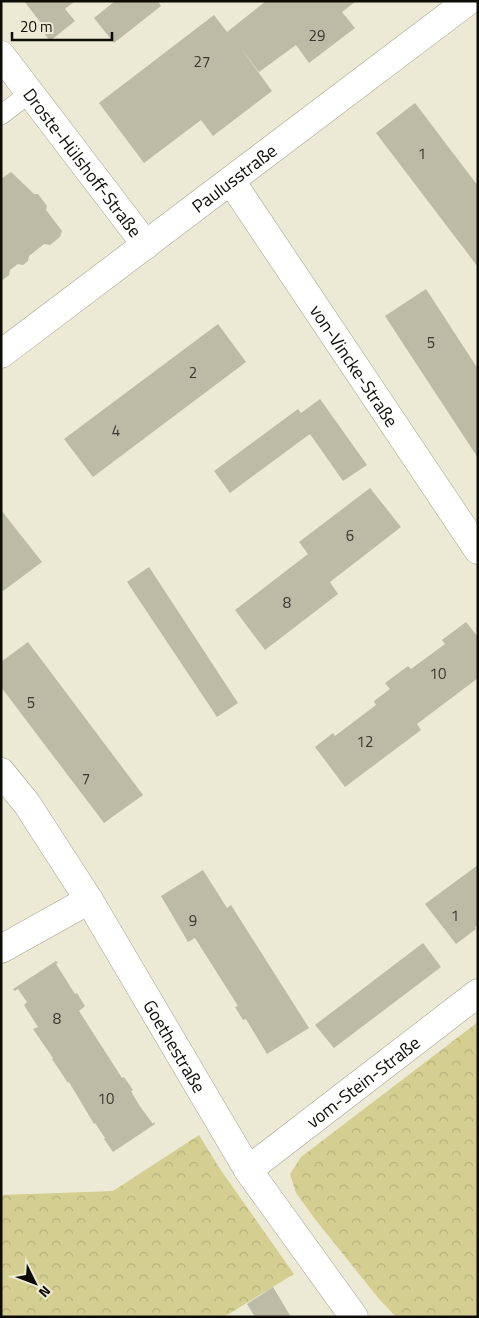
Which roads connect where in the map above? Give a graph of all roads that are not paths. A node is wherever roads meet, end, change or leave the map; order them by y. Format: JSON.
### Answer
{"nodes":[{"id":1,"x":468,"y":1,"type":"edge"},
{"id":2,"x":1,"y":55,"type":"edge"},
{"id":3,"x":30,"y":93,"type":"junction"},
{"id":4,"x":1,"y":115,"type":"edge"},
{"id":5,"x":231,"y":181,"type":"junction"},
{"id":6,"x":146,"y":245,"type":"junction"},
{"id":7,"x":1,"y":354,"type":"edge"},
{"id":8,"x":475,"y":540,"type":"edge"},
{"id":9,"x":1,"y":772,"type":"edge"},
{"id":10,"x":89,"y":900,"type":"junction"},
{"id":11,"x":1,"y":949,"type":"edge"},
{"id":12,"x":478,"y":993,"type":"edge"},
{"id":13,"x":248,"y":1170,"type":"junction"},
{"id":14,"x":354,"y":1317,"type":"edge"}],
"edges":[{"from":1,"to":5,"type":"street","name":"Paulusstraße"},
{"from":2,"to":3,"type":"street","name":"Droste-Hülshoff-Straße"},
{"from":3,"to":4,"type":"lane"},
{"from":3,"to":6,"type":"street","name":"Droste-Hülshoff-Straße"},
{"from":5,"to":6,"type":"street","name":"Paulusstraße"},
{"from":5,"to":8,"type":"street","name":"von-Vincke-Straße"},
{"from":6,"to":7,"type":"street","name":"Paulusstraße"},
{"from":9,"to":10,"type":"street","name":"Goethestraße"},
{"from":10,"to":11,"type":"street"},
{"from":10,"to":13,"type":"street","name":"Goethestraße"},
{"from":12,"to":13,"type":"street","name":"vom-Stein-Straße"},
{"from":13,"to":14,"type":"street","name":"Goethestraße"}]}
